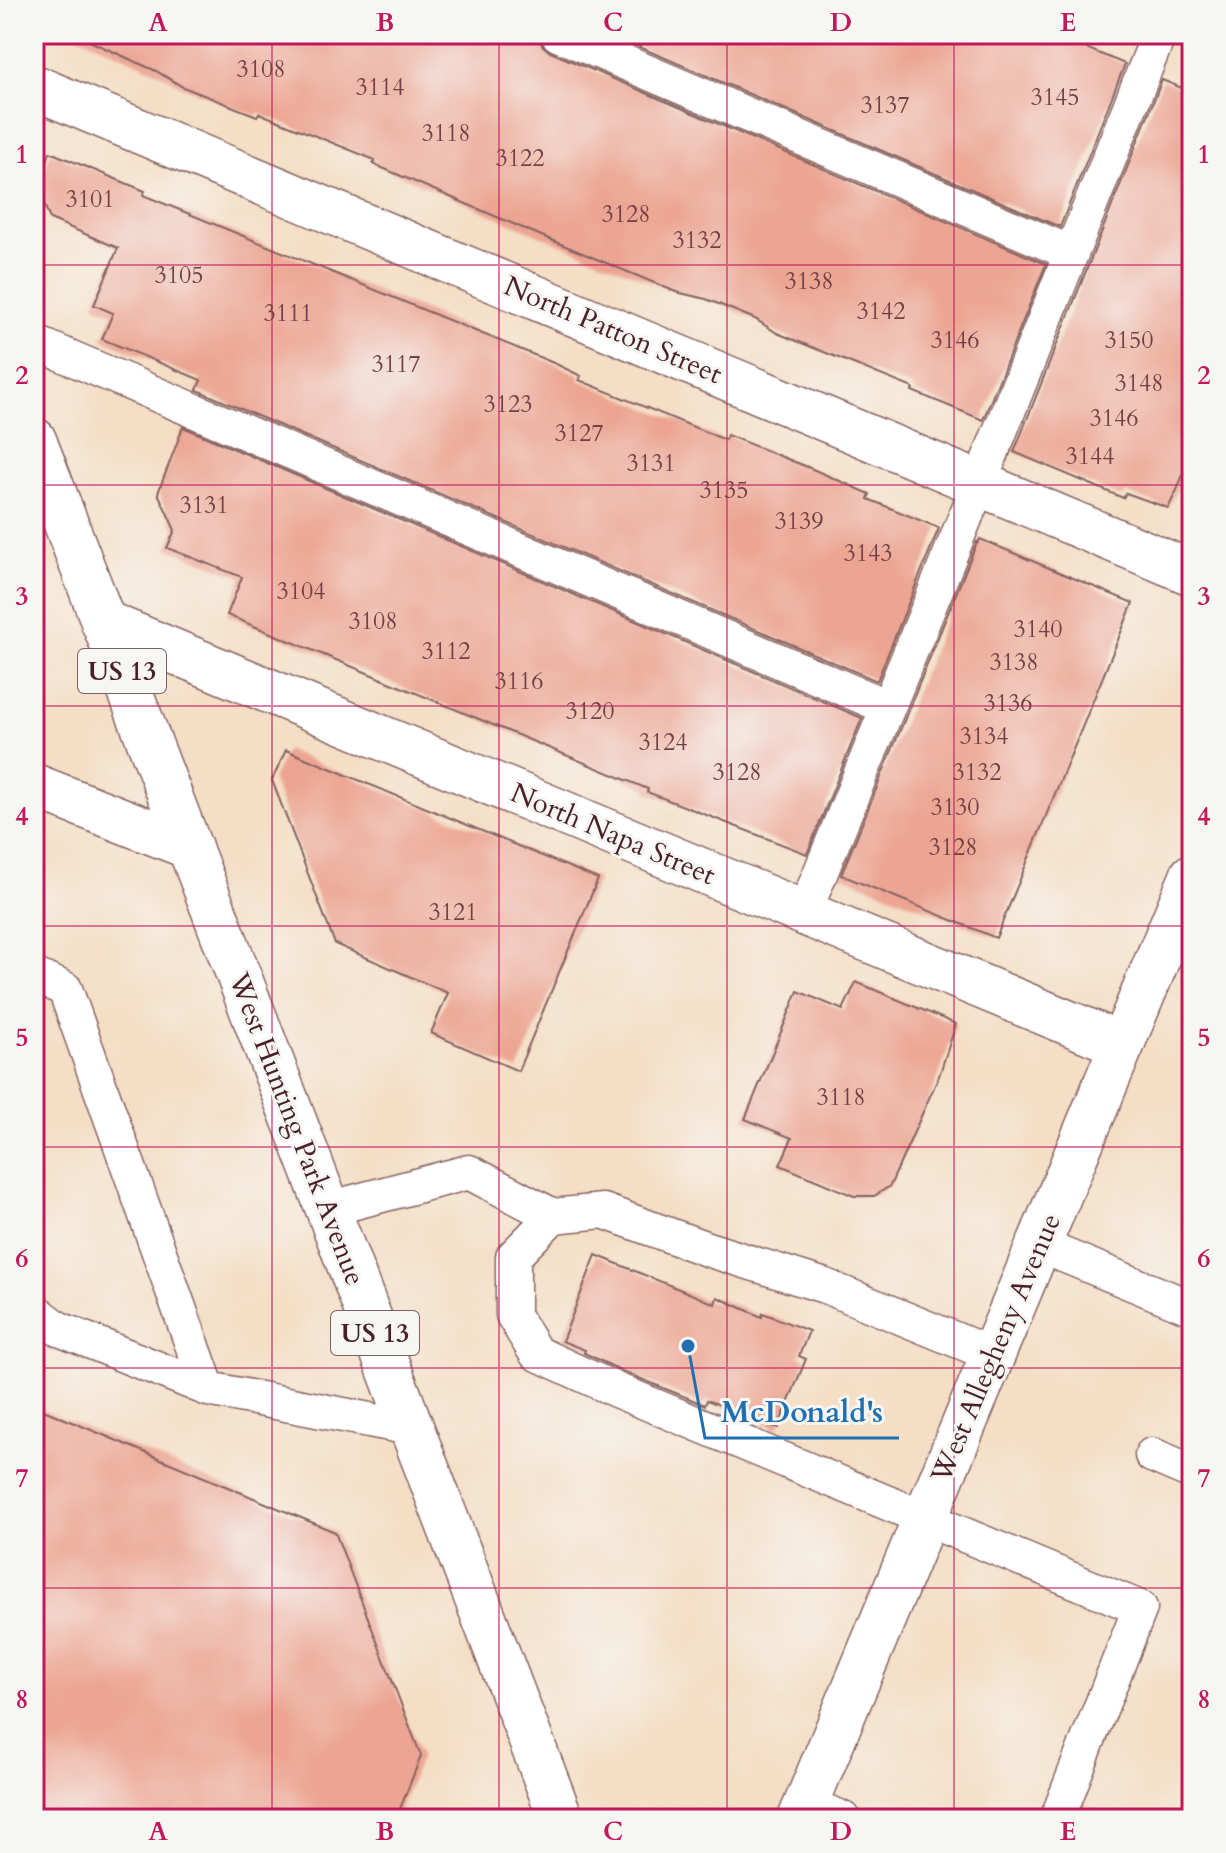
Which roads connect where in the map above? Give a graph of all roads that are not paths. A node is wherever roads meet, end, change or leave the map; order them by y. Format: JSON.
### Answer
{"nodes":[{"id":1,"x":558,"y":34,"type":"edge"},
{"id":2,"x":1159,"y":34,"type":"edge"},
{"id":3,"x":34,"y":87,"type":"edge"},
{"id":4,"x":1071,"y":253,"type":"junction"},
{"id":5,"x":34,"y":342,"type":"edge"},
{"id":6,"x":34,"y":440,"type":"edge"},
{"id":7,"x":979,"y":484,"type":"junction"},
{"id":8,"x":1192,"y":573,"type":"edge"},
{"id":9,"x":103,"y":622,"type":"junction"},
{"id":10,"x":887,"y":707,"type":"junction"},
{"id":11,"x":34,"y":786,"type":"edge"},
{"id":12,"x":190,"y":847,"type":"junction"},
{"id":13,"x":1192,"y":876,"type":"edge"},
{"id":14,"x":804,"y":913,"type":"junction"},
{"id":15,"x":34,"y":975,"type":"edge"},
{"id":16,"x":1122,"y":1045,"type":"junction"},
{"id":17,"x":328,"y":1209,"type":"junction"},
{"id":18,"x":553,"y":1216,"type":"junction"},
{"id":19,"x":1039,"y":1245,"type":"junction"},
{"id":20,"x":1192,"y":1308,"type":"edge"},
{"id":21,"x":34,"y":1310,"type":"edge"},
{"id":22,"x":993,"y":1355,"type":"junction"},
{"id":23,"x":208,"y":1389,"type":"junction"},
{"id":24,"x":411,"y":1428,"type":"junction"},
{"id":25,"x":1152,"y":1455,"type":"dead end"},
{"id":26,"x":1192,"y":1472,"type":"edge"},
{"id":27,"x":926,"y":1518,"type":"junction"},
{"id":28,"x":817,"y":1814,"type":"edge"},
{"id":29,"x":561,"y":1819,"type":"edge"},
{"id":30,"x":1057,"y":1819,"type":"edge"}],
"edges":[{"from":1,"to":4,"type":"lane"},
{"from":2,"to":4,"type":"lane"},
{"from":3,"to":7,"type":"street","name":"North Patton Street"},
{"from":4,"to":7,"type":"lane"},
{"from":5,"to":10,"type":"lane"},
{"from":6,"to":9,"type":"street","name":"West Hunting Park Avenue","number":"US 13"},
{"from":7,"to":8,"type":"street","name":"North Patton Street"},
{"from":7,"to":10,"type":"lane"},
{"from":9,"to":12,"type":"street","name":"West Hunting Park Avenue","number":"US 13"},
{"from":9,"to":14,"type":"street","name":"North Napa Street"},
{"from":10,"to":14,"type":"lane"},
{"from":11,"to":12,"type":"street"},
{"from":12,"to":17,"type":"street","name":"West Hunting Park Avenue","number":"US 13"},
{"from":13,"to":16,"type":"street","name":"West Allegheny Avenue"},
{"from":14,"to":16,"type":"street","name":"North Napa Street"},
{"from":15,"to":23,"type":"lane"},
{"from":16,"to":19,"type":"street","name":"West Allegheny Avenue"},
{"from":17,"to":18,"type":"lane"},
{"from":17,"to":24,"type":"street","name":"West Hunting Park Avenue","number":"US 13"},
{"from":18,"to":22,"type":"lane"},
{"from":18,"to":27,"type":"lane"},
{"from":19,"to":20,"type":"lane"},
{"from":19,"to":22,"type":"street","name":"West Allegheny Avenue"},
{"from":21,"to":23,"type":"lane"},
{"from":22,"to":27,"type":"street","name":"West Allegheny Avenue"},
{"from":23,"to":24,"type":"lane"},
{"from":24,"to":29,"type":"street","name":"West Hunting Park Avenue","number":"US 13"},
{"from":25,"to":26,"type":"lane"},
{"from":27,"to":28,"type":"street","name":"West Allegheny Avenue"},
{"from":27,"to":30,"type":"lane"}]}
